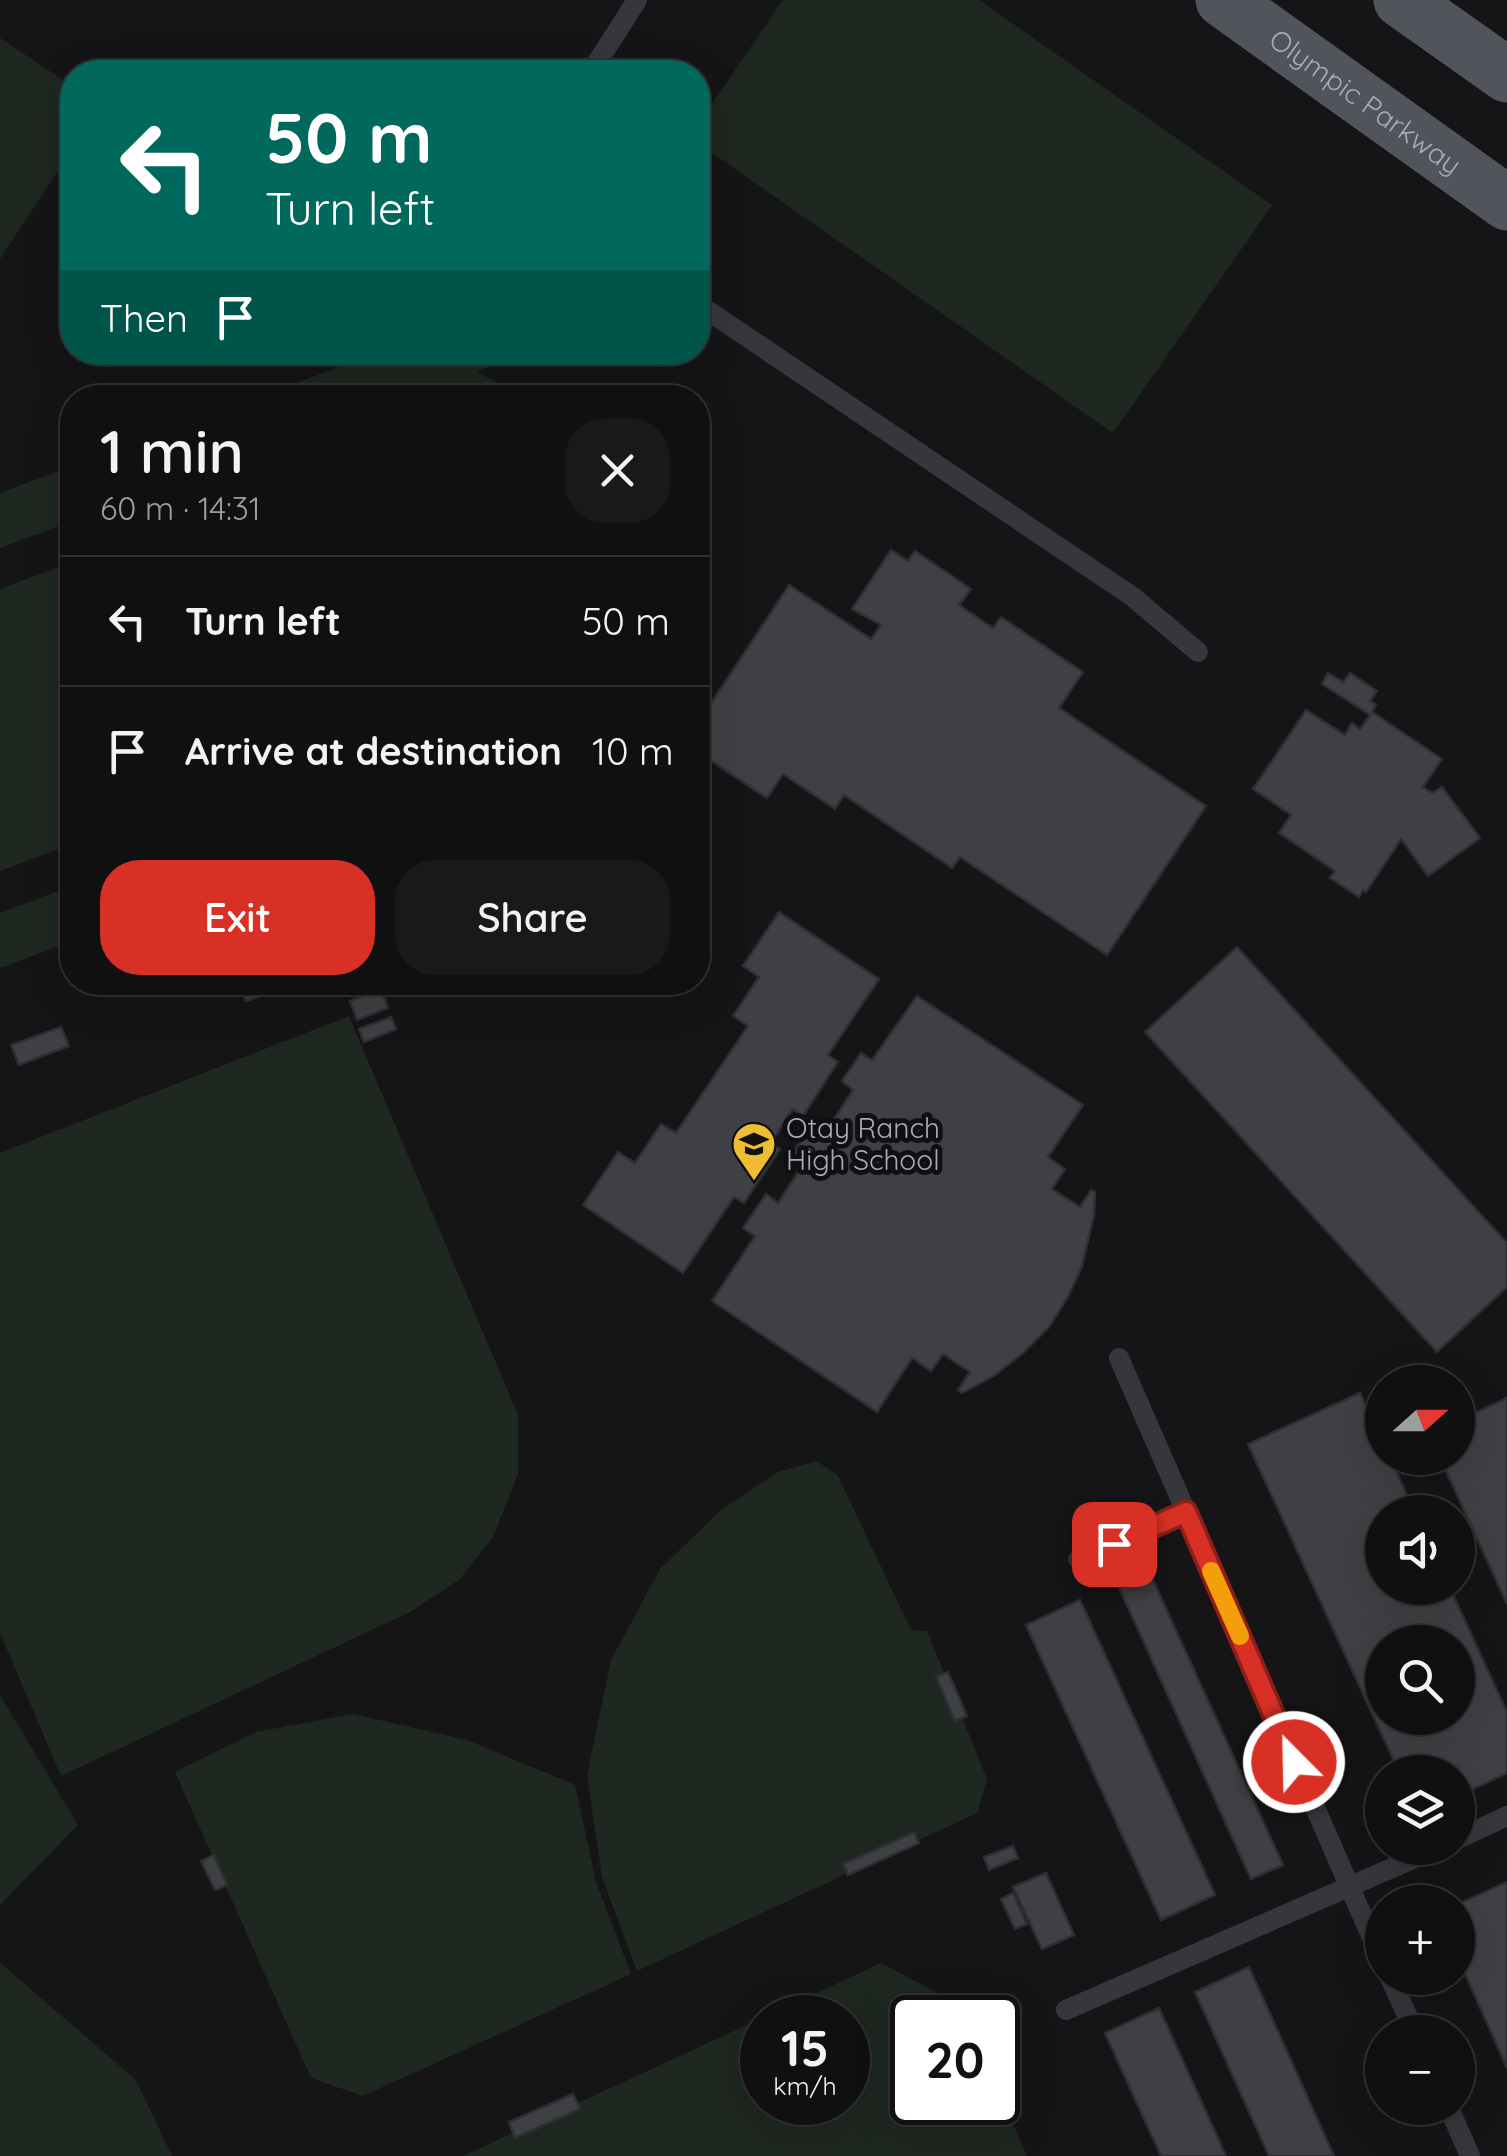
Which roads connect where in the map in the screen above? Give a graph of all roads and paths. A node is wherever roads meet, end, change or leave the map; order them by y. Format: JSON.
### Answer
{"nodes":[{"id":1,"x":637,"y":0,"type":"edge"},
{"id":2,"x":1224,"y":0,"type":"edge"},
{"id":3,"x":1401,"y":0,"type":"edge"},
{"id":4,"x":599,"y":60,"type":"edge"},
{"id":5,"x":1507,"y":75,"type":"edge"},
{"id":6,"x":1507,"y":203,"type":"edge"},
{"id":7,"x":710,"y":312,"type":"edge"},
{"id":8,"x":1198,"y":652,"type":"dead end"},
{"id":9,"x":1119,"y":1358,"type":"dead end"},
{"id":10,"x":1186,"y":1512,"type":"junction"},
{"id":11,"x":1078,"y":1559,"type":"dead end"},
{"id":12,"x":1507,"y":1816,"type":"edge"},
{"id":13,"x":1475,"y":1830,"type":"edge"},
{"id":14,"x":1401,"y":1865,"type":"edge"},
{"id":15,"x":1350,"y":1888,"type":"junction"},
{"id":16,"x":1365,"y":1922,"type":"edge"},
{"id":17,"x":1066,"y":2010,"type":"dead end"},
{"id":18,"x":1456,"y":2125,"type":"edge"},
{"id":19,"x":1470,"y":2156,"type":"edge"}],
"edges":[{"from":1,"to":4,"type":"lane"},
{"from":2,"to":6,"type":"main road","name":"Olympic Parkway"},
{"from":3,"to":5,"type":"main road"},
{"from":7,"to":8,"type":"lane"},
{"from":9,"to":10,"type":"lane"},
{"from":10,"to":11,"type":"lane"},
{"from":10,"to":15,"type":"lane"},
{"from":12,"to":13,"type":"lane"},
{"from":14,"to":15,"type":"lane"},
{"from":15,"to":16,"type":"lane"},
{"from":15,"to":17,"type":"lane"},
{"from":18,"to":19,"type":"lane"}]}
